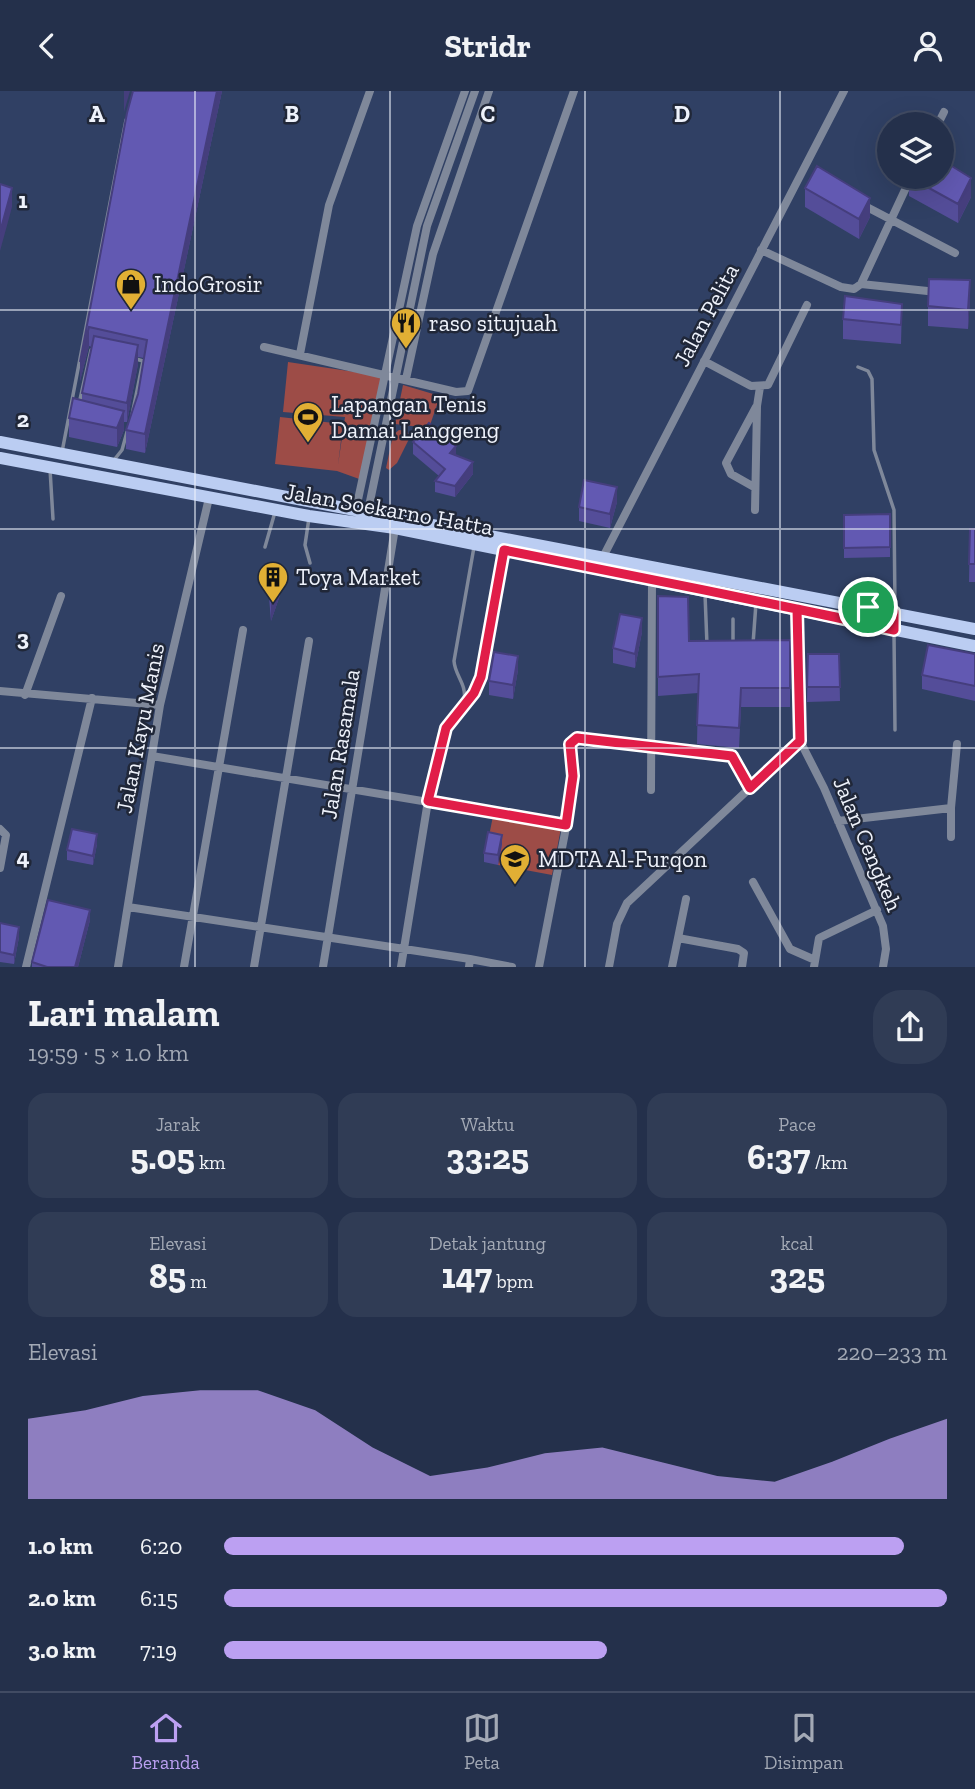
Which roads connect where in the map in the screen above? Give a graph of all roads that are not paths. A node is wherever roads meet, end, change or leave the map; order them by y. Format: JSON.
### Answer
{"nodes":[{"id":1,"x":370,"y":91,"type":"edge"},
{"id":2,"x":465,"y":91,"type":"edge"},
{"id":3,"x":475,"y":91,"type":"edge"},
{"id":4,"x":489,"y":91,"type":"edge"},
{"id":5,"x":574,"y":91,"type":"edge"},
{"id":6,"x":844,"y":91,"type":"edge"},
{"id":7,"x":127,"y":118,"type":"edge"},
{"id":8,"x":455,"y":143,"type":"junction"},
{"id":9,"x":469,"y":148,"type":"junction"},
{"id":10,"x":803,"y":169,"type":"junction"},
{"id":11,"x":814,"y":175,"type":"edge"},
{"id":12,"x":905,"y":189,"type":"edge"},
{"id":13,"x":856,"y":201,"type":"edge"},
{"id":14,"x":888,"y":221,"type":"junction"},
{"id":15,"x":427,"y":226,"type":"junction"},
{"id":16,"x":440,"y":231,"type":"junction"},
{"id":17,"x":761,"y":250,"type":"junction"},
{"id":18,"x":955,"y":254,"type":"dead end"},
{"id":19,"x":410,"y":281,"type":"junction"},
{"id":20,"x":425,"y":284,"type":"junction"},
{"id":21,"x":861,"y":284,"type":"junction"},
{"id":22,"x":937,"y":292,"type":"edge"},
{"id":23,"x":807,"y":305,"type":"dead end"},
{"id":24,"x":264,"y":347,"type":"dead end"},
{"id":25,"x":104,"y":353,"type":"edge"},
{"id":26,"x":300,"y":354,"type":"junction"},
{"id":27,"x":130,"y":358,"type":"edge"},
{"id":28,"x":704,"y":361,"type":"junction"},
{"id":29,"x":859,"y":367,"type":"dead end"},
{"id":30,"x":391,"y":376,"type":"junction"},
{"id":31,"x":406,"y":379,"type":"junction"},
{"id":32,"x":760,"y":387,"type":"junction"},
{"id":33,"x":757,"y":406,"type":"junction"},
{"id":34,"x":77,"y":416,"type":"edge"},
{"id":35,"x":131,"y":417,"type":"edge"},
{"id":36,"x":129,"y":428,"type":"edge"},
{"id":37,"x":0,"y":443,"type":"edge"},
{"id":38,"x":62,"y":454,"type":"junction"},
{"id":39,"x":0,"y":458,"type":"edge"},
{"id":40,"x":111,"y":464,"type":"junction"},
{"id":41,"x":50,"y":467,"type":"junction"},
{"id":42,"x":754,"y":487,"type":"junction"},
{"id":43,"x":209,"y":498,"type":"junction"},
{"id":44,"x":275,"y":510,"type":"junction"},
{"id":45,"x":362,"y":510,"type":"junction"},
{"id":46,"x":755,"y":510,"type":"dead end"},
{"id":47,"x":309,"y":516,"type":"junction"},
{"id":48,"x":53,"y":519,"type":"dead end"},
{"id":49,"x":395,"y":528,"type":"junction"},
{"id":50,"x":474,"y":544,"type":"junction"},
{"id":51,"x":265,"y":547,"type":"dead end"},
{"id":52,"x":504,"y":550,"type":"junction"},
{"id":53,"x":603,"y":557,"type":"junction"},
{"id":54,"x":310,"y":563,"type":"dead end"},
{"id":55,"x":652,"y":580,"type":"junction"},
{"id":56,"x":705,"y":590,"type":"junction"},
{"id":57,"x":61,"y":596,"type":"dead end"},
{"id":58,"x":756,"y":601,"type":"junction"},
{"id":59,"x":868,"y":607,"type":"junction"},
{"id":60,"x":797,"y":609,"type":"junction"},
{"id":61,"x":894,"y":612,"type":"junction"},
{"id":62,"x":733,"y":619,"type":"dead end"},
{"id":63,"x":865,"y":623,"type":"junction"},
{"id":64,"x":975,"y":629,"type":"edge"},
{"id":65,"x":894,"y":630,"type":"junction"},
{"id":66,"x":243,"y":631,"type":"dead end"},
{"id":67,"x":309,"y":642,"type":"dead end"},
{"id":68,"x":975,"y":646,"type":"edge"},
{"id":69,"x":711,"y":648,"type":"edge"},
{"id":70,"x":740,"y":651,"type":"edge"},
{"id":71,"x":751,"y":651,"type":"edge"},
{"id":72,"x":0,"y":691,"type":"edge"},
{"id":73,"x":25,"y":695,"type":"junction"},
{"id":74,"x":92,"y":698,"type":"junction"},
{"id":75,"x":464,"y":702,"type":"junction"},
{"id":76,"x":160,"y":705,"type":"junction"},
{"id":77,"x":895,"y":730,"type":"dead end"},
{"id":78,"x":800,"y":741,"type":"junction"},
{"id":79,"x":957,"y":744,"type":"dead end"},
{"id":80,"x":650,"y":745,"type":"junction"},
{"id":81,"x":152,"y":756,"type":"junction"},
{"id":82,"x":218,"y":766,"type":"junction"},
{"id":83,"x":284,"y":777,"type":"junction"},
{"id":84,"x":352,"y":788,"type":"junction"},
{"id":85,"x":750,"y":788,"type":"junction"},
{"id":86,"x":651,"y":790,"type":"dead end"},
{"id":87,"x":428,"y":801,"type":"junction"},
{"id":88,"x":951,"y":809,"type":"junction"},
{"id":89,"x":838,"y":821,"type":"junction"},
{"id":90,"x":566,"y":825,"type":"junction"},
{"id":91,"x":0,"y":829,"type":"edge"},
{"id":92,"x":951,"y":837,"type":"dead end"},
{"id":93,"x":0,"y":868,"type":"edge"},
{"id":94,"x":753,"y":882,"type":"dead end"},
{"id":95,"x":686,"y":899,"type":"dead end"},
{"id":96,"x":128,"y":907,"type":"junction"},
{"id":97,"x":877,"y":910,"type":"junction"},
{"id":98,"x":192,"y":918,"type":"junction"},
{"id":99,"x":260,"y":927,"type":"junction"},
{"id":100,"x":328,"y":936,"type":"junction"},
{"id":101,"x":678,"y":939,"type":"junction"},
{"id":102,"x":404,"y":949,"type":"junction"},
{"id":103,"x":470,"y":963,"type":"edge"},
{"id":104,"x":814,"y":963,"type":"edge"},
{"id":105,"x":26,"y":967,"type":"edge"},
{"id":106,"x":118,"y":967,"type":"edge"},
{"id":107,"x":184,"y":967,"type":"edge"},
{"id":108,"x":254,"y":967,"type":"edge"},
{"id":109,"x":323,"y":967,"type":"edge"},
{"id":110,"x":401,"y":967,"type":"edge"},
{"id":111,"x":512,"y":967,"type":"edge"},
{"id":112,"x":539,"y":967,"type":"edge"},
{"id":113,"x":609,"y":967,"type":"edge"},
{"id":114,"x":672,"y":967,"type":"edge"},
{"id":115,"x":742,"y":967,"type":"edge"},
{"id":116,"x":883,"y":967,"type":"edge"}],
"edges":[{"from":1,"to":26,"type":"street"},
{"from":2,"to":19,"type":"street"},
{"from":3,"to":8,"type":"street"},
{"from":4,"to":9,"type":"street"},
{"from":5,"to":31,"type":"street"},
{"from":6,"to":10,"type":"street","name":"Jalan Pelita"},
{"from":7,"to":38,"type":"lane"},
{"from":8,"to":9,"type":"street"},
{"from":8,"to":15,"type":"street"},
{"from":9,"to":16,"type":"street"},
{"from":10,"to":11,"type":"street"},
{"from":10,"to":17,"type":"street","name":"Jalan Pelita"},
{"from":12,"to":14,"type":"street"},
{"from":13,"to":14,"type":"street"},
{"from":14,"to":18,"type":"street"},
{"from":14,"to":21,"type":"street"},
{"from":15,"to":16,"type":"street"},
{"from":15,"to":19,"type":"street"},
{"from":16,"to":20,"type":"street"},
{"from":17,"to":21,"type":"street"},
{"from":17,"to":28,"type":"street","name":"Jalan Pelita"},
{"from":19,"to":20,"type":"street"},
{"from":19,"to":30,"type":"street"},
{"from":20,"to":31,"type":"street"},
{"from":21,"to":22,"type":"street"},
{"from":23,"to":32,"type":"street"},
{"from":24,"to":26,"type":"street"},
{"from":25,"to":34,"type":"lane"},
{"from":26,"to":30,"type":"street"},
{"from":27,"to":35,"type":"lane"},
{"from":28,"to":32,"type":"street"},
{"from":28,"to":53,"type":"street","name":"Jalan Pelita"},
{"from":29,"to":61,"type":"lane"},
{"from":30,"to":31,"type":"street"},
{"from":30,"to":45,"type":"street"},
{"from":32,"to":33,"type":"street"},
{"from":33,"to":42,"type":"street"},
{"from":33,"to":42,"type":"street"},
{"from":36,"to":40,"type":"lane"},
{"from":37,"to":38,"type":"main road","name":"Jalan Soekarno Hatta"},
{"from":38,"to":40,"type":"main road","name":"Jalan Soekarno Hatta"},
{"from":39,"to":41,"type":"main road","name":"Jalan Soekarno Hatta"},
{"from":40,"to":45,"type":"main road","name":"Jalan Soekarno Hatta"},
{"from":41,"to":43,"type":"main road","name":"Jalan Soekarno Hatta"},
{"from":41,"to":48,"type":"lane"},
{"from":42,"to":46,"type":"street"},
{"from":43,"to":44,"type":"main road","name":"Jalan Soekarno Hatta"},
{"from":43,"to":76,"type":"street","name":"Jalan Kayu Manis"},
{"from":44,"to":47,"type":"main road","name":"Jalan Soekarno Hatta"},
{"from":44,"to":51,"type":"lane"},
{"from":45,"to":53,"type":"main road","name":"Jalan Soekarno Hatta"},
{"from":47,"to":49,"type":"main road","name":"Jalan Soekarno Hatta"},
{"from":47,"to":54,"type":"lane"},
{"from":49,"to":50,"type":"main road","name":"Jalan Soekarno Hatta"},
{"from":49,"to":84,"type":"street","name":"Jalan Rasamala"},
{"from":50,"to":52,"type":"main road","name":"Jalan Soekarno Hatta"},
{"from":50,"to":75,"type":"lane"},
{"from":52,"to":55,"type":"main road","name":"Jalan Soekarno Hatta"},
{"from":52,"to":75,"type":"lane"},
{"from":53,"to":59,"type":"main road","name":"Jalan Soekarno Hatta"},
{"from":55,"to":56,"type":"main road","name":"Jalan Soekarno Hatta"},
{"from":55,"to":80,"type":"street"},
{"from":56,"to":58,"type":"main road","name":"Jalan Soekarno Hatta"},
{"from":56,"to":69,"type":"lane"},
{"from":57,"to":73,"type":"street"},
{"from":58,"to":60,"type":"main road","name":"Jalan Soekarno Hatta"},
{"from":58,"to":71,"type":"lane"},
{"from":59,"to":61,"type":"main road","name":"Jalan Soekarno Hatta"},
{"from":59,"to":63,"type":"main road"},
{"from":60,"to":63,"type":"main road","name":"Jalan Soekarno Hatta"},
{"from":60,"to":78,"type":"street"},
{"from":61,"to":64,"type":"main road","name":"Jalan Soekarno Hatta"},
{"from":61,"to":65,"type":"lane"},
{"from":62,"to":70,"type":"lane"},
{"from":63,"to":65,"type":"main road","name":"Jalan Soekarno Hatta"},
{"from":65,"to":68,"type":"main road","name":"Jalan Soekarno Hatta"},
{"from":65,"to":77,"type":"lane"},
{"from":66,"to":82,"type":"street"},
{"from":67,"to":83,"type":"street"},
{"from":72,"to":73,"type":"street"},
{"from":73,"to":74,"type":"street"},
{"from":74,"to":76,"type":"street"},
{"from":74,"to":105,"type":"street"},
{"from":75,"to":87,"type":"street"},
{"from":76,"to":81,"type":"street","name":"Jalan Kayu Manis"},
{"from":78,"to":85,"type":"street"},
{"from":78,"to":89,"type":"street","name":"Jalan Cengkeh"},
{"from":79,"to":88,"type":"street"},
{"from":80,"to":85,"type":"street"},
{"from":80,"to":86,"type":"street"},
{"from":80,"to":90,"type":"street"},
{"from":81,"to":82,"type":"street"},
{"from":81,"to":96,"type":"street","name":"Jalan Kayu Manis"},
{"from":82,"to":83,"type":"street"},
{"from":82,"to":98,"type":"street"},
{"from":83,"to":84,"type":"street"},
{"from":83,"to":99,"type":"street"},
{"from":84,"to":87,"type":"street"},
{"from":84,"to":100,"type":"street","name":"Jalan Rasamala"},
{"from":85,"to":113,"type":"street"},
{"from":87,"to":90,"type":"street"},
{"from":87,"to":102,"type":"street"},
{"from":88,"to":89,"type":"street"},
{"from":88,"to":92,"type":"street"},
{"from":89,"to":97,"type":"street","name":"Jalan Cengkeh"},
{"from":90,"to":112,"type":"street"},
{"from":91,"to":93,"type":"street"},
{"from":94,"to":104,"type":"street"},
{"from":95,"to":101,"type":"street"},
{"from":96,"to":98,"type":"street"},
{"from":96,"to":106,"type":"street","name":"Jalan Kayu Manis"},
{"from":97,"to":104,"type":"street"},
{"from":97,"to":116,"type":"street","name":"Jalan Cengkeh"},
{"from":98,"to":99,"type":"street"},
{"from":98,"to":107,"type":"street"},
{"from":99,"to":100,"type":"street"},
{"from":99,"to":108,"type":"street"},
{"from":100,"to":102,"type":"street"},
{"from":100,"to":109,"type":"street","name":"Jalan Rasamala"},
{"from":101,"to":114,"type":"street"},
{"from":101,"to":115,"type":"street"},
{"from":102,"to":103,"type":"street"},
{"from":102,"to":110,"type":"street"},
{"from":103,"to":111,"type":"street"}]}
